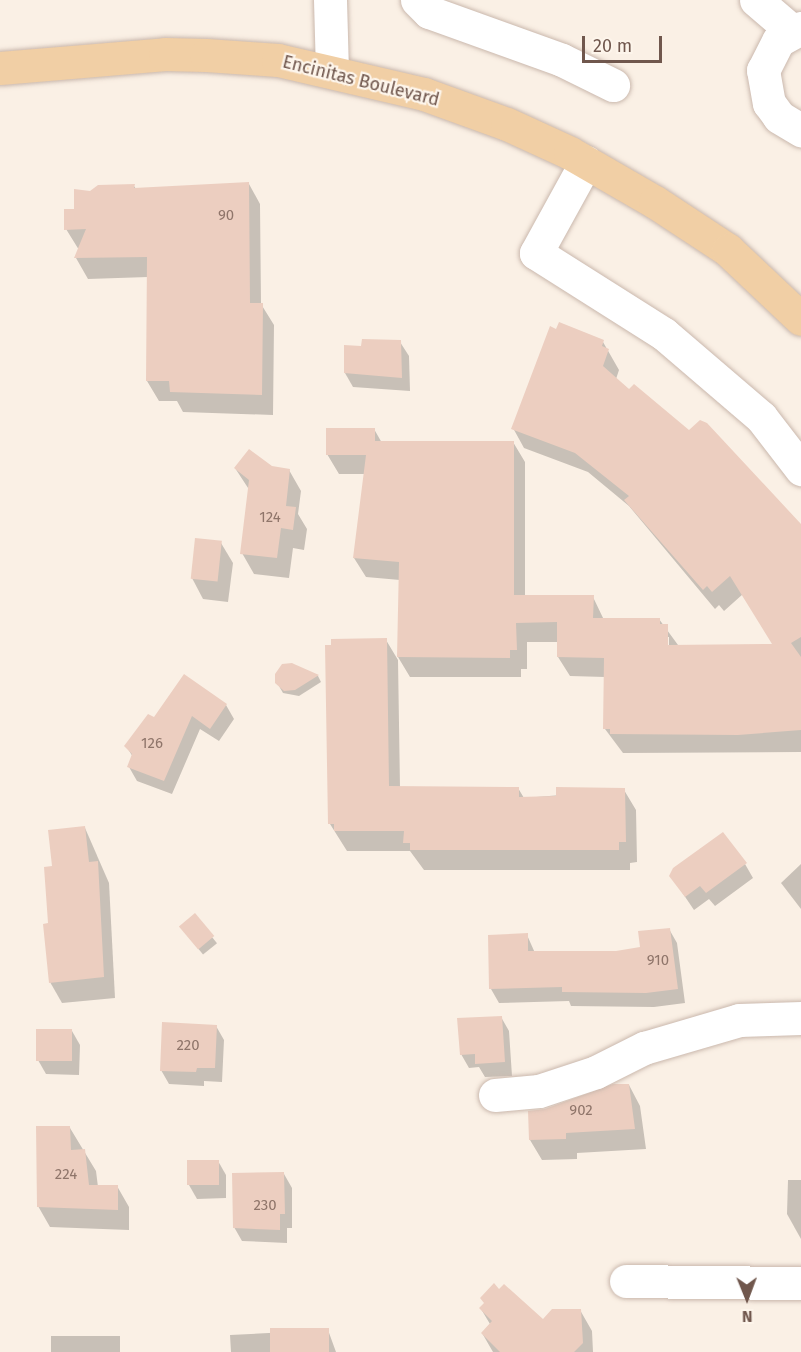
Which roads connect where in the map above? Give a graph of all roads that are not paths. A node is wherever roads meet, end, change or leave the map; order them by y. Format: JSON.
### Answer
{"nodes":[{"id":1,"x":330,"y":0,"type":"edge"},
{"id":2,"x":417,"y":0,"type":"edge"},
{"id":3,"x":756,"y":0,"type":"edge"},
{"id":4,"x":796,"y":29,"type":"edge"},
{"id":5,"x":0,"y":68,"type":"edge"},
{"id":6,"x":332,"y":71,"type":"junction"},
{"id":7,"x":613,"y":85,"type":"dead end"},
{"id":8,"x":801,"y":130,"type":"edge"},
{"id":9,"x":586,"y":162,"type":"junction"},
{"id":10,"x":801,"y":320,"type":"edge"},
{"id":11,"x":801,"y":469,"type":"edge"},
{"id":12,"x":801,"y":1018,"type":"edge"},
{"id":13,"x":495,"y":1095,"type":"dead end"},
{"id":14,"x":627,"y":1281,"type":"dead end"},
{"id":15,"x":801,"y":1283,"type":"edge"}],
"edges":[{"from":1,"to":6,"type":"street"},
{"from":2,"to":7,"type":"street"},
{"from":3,"to":4,"type":"street"},
{"from":4,"to":8,"type":"street"},
{"from":5,"to":6,"type":"main road","name":"Encinitas Boulevard"},
{"from":6,"to":9,"type":"main road","name":"Encinitas Boulevard"},
{"from":9,"to":10,"type":"main road","name":"Encinitas Boulevard"},
{"from":9,"to":11,"type":"street"},
{"from":12,"to":13,"type":"street"},
{"from":14,"to":15,"type":"street"}]}
